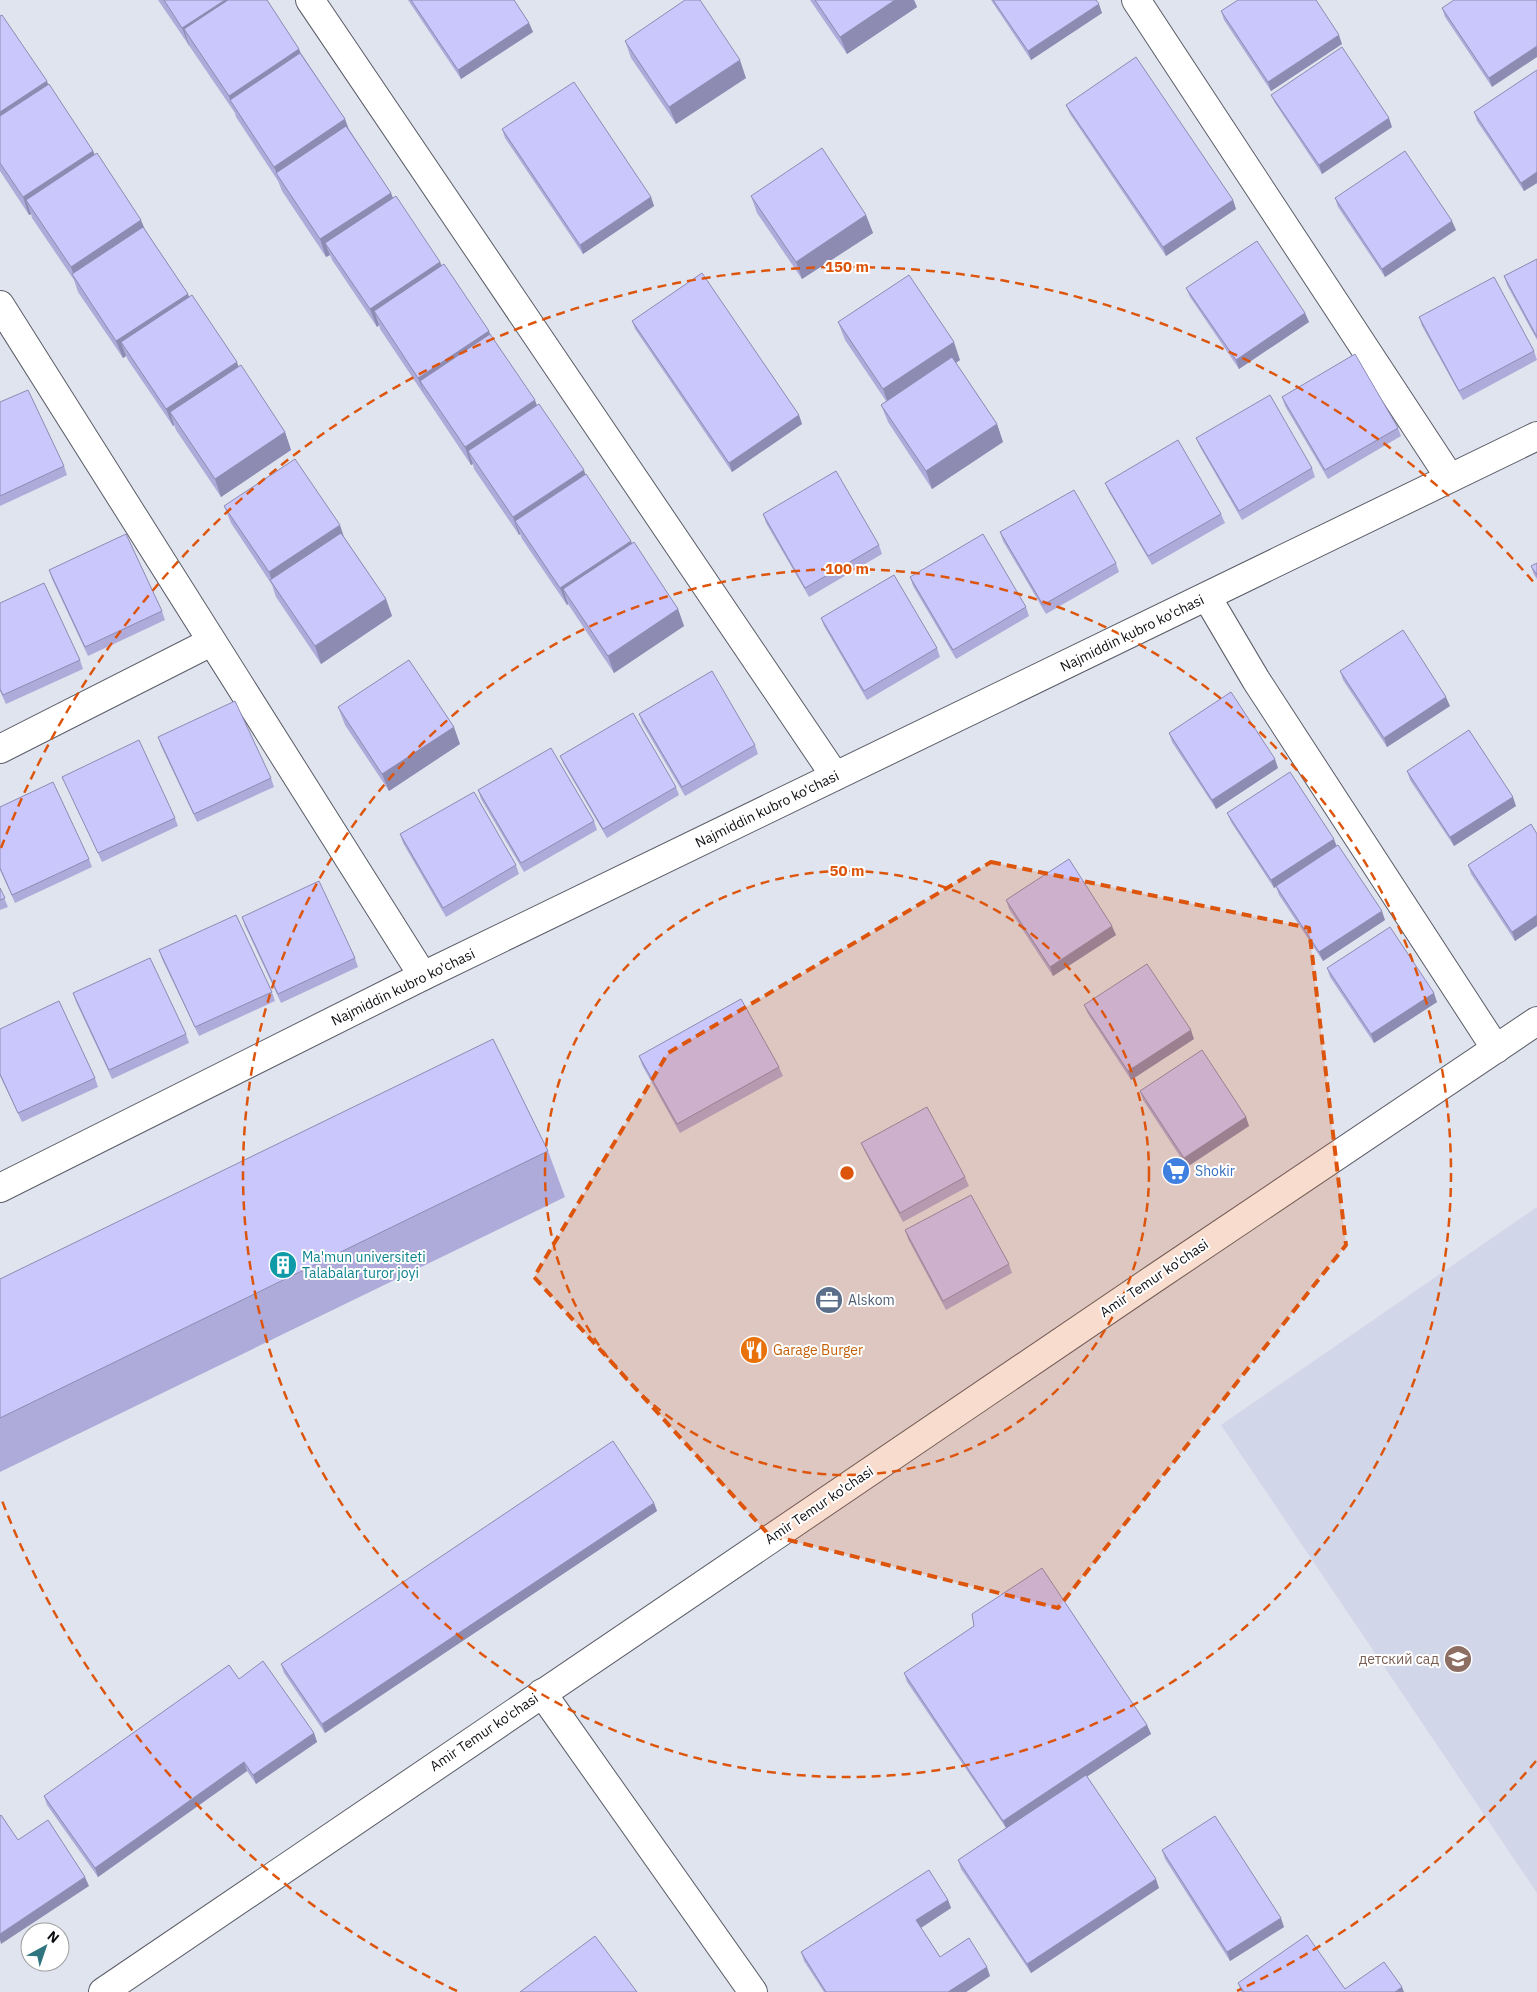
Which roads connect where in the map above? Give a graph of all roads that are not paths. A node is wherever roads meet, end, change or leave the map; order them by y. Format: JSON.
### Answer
{"nodes":[{"id":1,"x":310,"y":0,"type":"edge"},
{"id":2,"x":1136,"y":0,"type":"edge"},
{"id":3,"x":0,"y":305,"type":"edge"},
{"id":4,"x":11,"y":345,"type":"edge"},
{"id":5,"x":1537,"y":436,"type":"edge"},
{"id":6,"x":1450,"y":478,"type":"junction"},
{"id":7,"x":1207,"y":597,"type":"junction"},
{"id":8,"x":211,"y":642,"type":"junction"},
{"id":9,"x":0,"y":749,"type":"edge"},
{"id":10,"x":835,"y":776,"type":"junction"},
{"id":11,"x":423,"y":976,"type":"junction"},
{"id":12,"x":1537,"y":1021,"type":"edge"},
{"id":13,"x":1496,"y":1049,"type":"junction"},
{"id":14,"x":0,"y":1188,"type":"edge"},
{"id":15,"x":542,"y":1693,"type":"junction"},
{"id":16,"x":103,"y":1992,"type":"edge"},
{"id":17,"x":753,"y":1992,"type":"edge"}],
"edges":[{"from":1,"to":10,"type":"main road"},
{"from":2,"to":6,"type":"main road"},
{"from":3,"to":4,"type":"main road"},
{"from":4,"to":8,"type":"main road"},
{"from":5,"to":6,"type":"main road","name":"Najmiddin kubro ko'chasi"},
{"from":6,"to":7,"type":"main road","name":"Najmiddin kubro ko'chasi"},
{"from":7,"to":10,"type":"main road","name":"Najmiddin kubro ko'chasi"},
{"from":7,"to":13,"type":"main road"},
{"from":8,"to":9,"type":"main road"},
{"from":8,"to":11,"type":"main road"},
{"from":10,"to":11,"type":"main road","name":"Najmiddin kubro ko'chasi"},
{"from":11,"to":14,"type":"main road","name":"Najmiddin kubro ko'chasi"},
{"from":12,"to":13,"type":"main road","name":"Amir Temur ko'chasi"},
{"from":13,"to":15,"type":"main road","name":"Amir Temur ko'chasi"},
{"from":15,"to":16,"type":"main road","name":"Amir Temur ko'chasi"},
{"from":15,"to":17,"type":"main road"}]}
